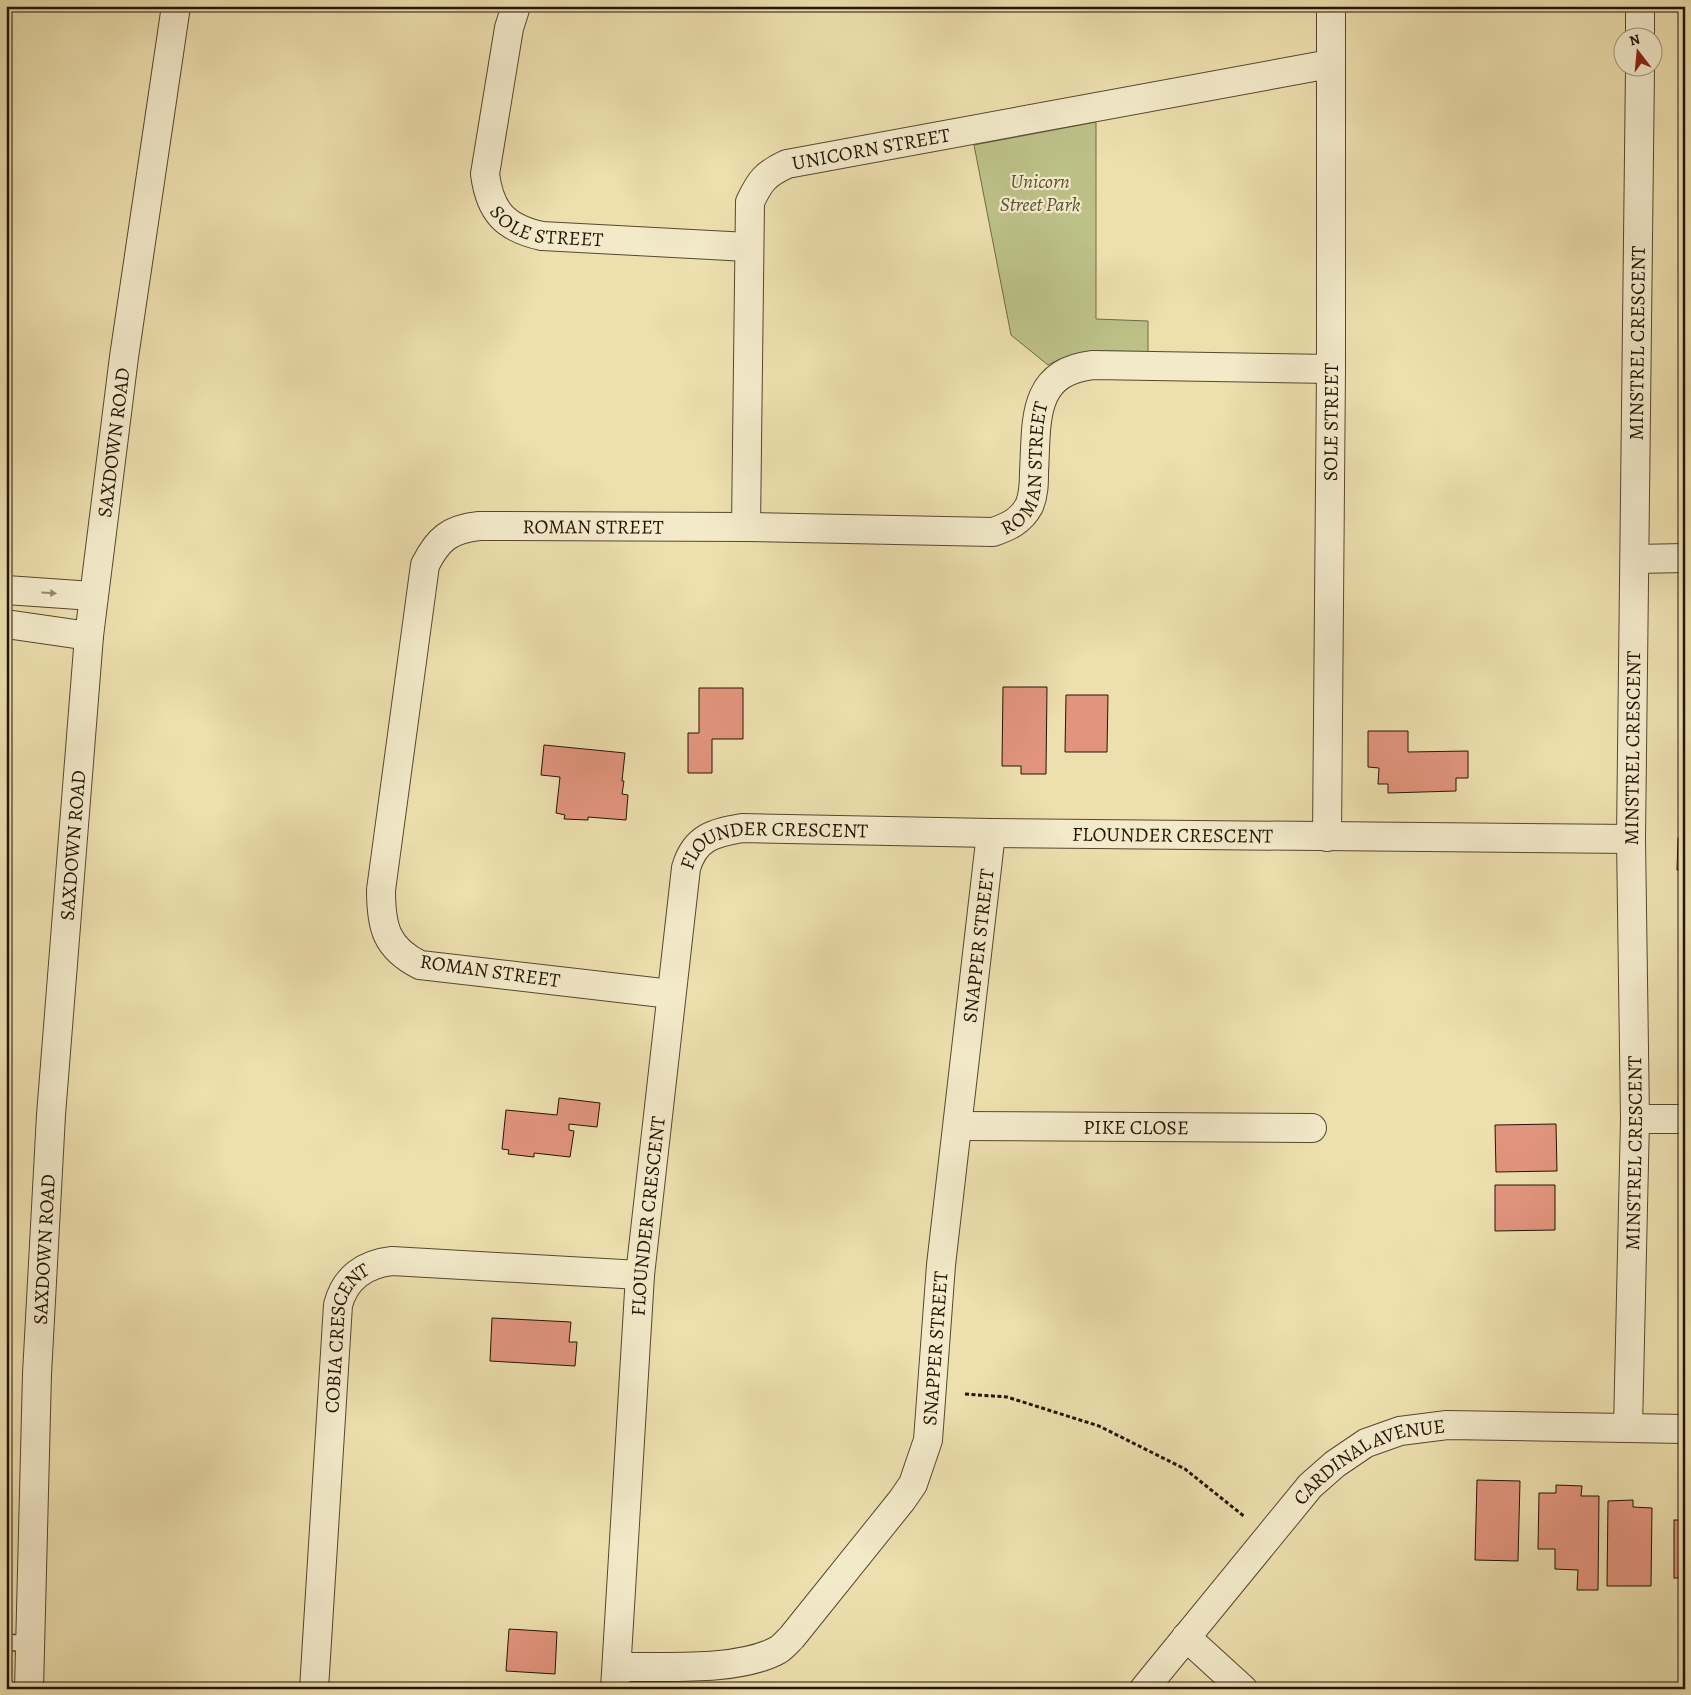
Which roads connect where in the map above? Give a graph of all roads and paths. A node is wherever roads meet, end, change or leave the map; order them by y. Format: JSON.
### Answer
{"nodes":[{"id":1,"x":176,"y":6,"type":"edge"},
{"id":2,"x":516,"y":6,"type":"edge"},
{"id":3,"x":1331,"y":6,"type":"edge"},
{"id":4,"x":1640,"y":6,"type":"edge"},
{"id":5,"x":1640,"y":28,"type":"edge"},
{"id":6,"x":1330,"y":64,"type":"junction"},
{"id":7,"x":1640,"y":78,"type":"edge"},
{"id":8,"x":748,"y":247,"type":"junction"},
{"id":9,"x":1331,"y":369,"type":"junction"},
{"id":10,"x":746,"y":527,"type":"junction"},
{"id":11,"x":1685,"y":558,"type":"edge"},
{"id":12,"x":1636,"y":559,"type":"junction"},
{"id":13,"x":6,"y":590,"type":"edge"},
{"id":14,"x":93,"y":596,"type":"junction"},
{"id":15,"x":6,"y":624,"type":"edge"},
{"id":16,"x":89,"y":636,"type":"junction"},
{"id":17,"x":991,"y":833,"type":"junction"},
{"id":18,"x":1326,"y":837,"type":"junction"},
{"id":19,"x":1631,"y":839,"type":"junction"},
{"id":20,"x":671,"y":994,"type":"junction"},
{"id":21,"x":1635,"y":1119,"type":"junction"},
{"id":22,"x":1685,"y":1119,"type":"edge"},
{"id":23,"x":958,"y":1126,"type":"junction"},
{"id":24,"x":1312,"y":1128,"type":"dead end"},
{"id":25,"x":640,"y":1275,"type":"junction"},
{"id":26,"x":932,"y":1392,"type":"junction"},
{"id":27,"x":1628,"y":1428,"type":"junction"},
{"id":28,"x":1685,"y":1429,"type":"edge"},
{"id":29,"x":1267,"y":1539,"type":"junction"},
{"id":30,"x":1186,"y":1637,"type":"junction"},
{"id":31,"x":18,"y":1643,"type":"edge"},
{"id":32,"x":616,"y":1678,"type":"edge"},
{"id":33,"x":29,"y":1689,"type":"edge"},
{"id":34,"x":314,"y":1689,"type":"edge"},
{"id":35,"x":1144,"y":1689,"type":"edge"},
{"id":36,"x":1243,"y":1689,"type":"edge"}],
"edges":[{"from":1,"to":14,"type":"street","name":"SAXDOWN ROAD"},
{"from":2,"to":8,"type":"street","name":"SOLE STREET"},
{"from":3,"to":6,"type":"street","name":"SOLE STREET"},
{"from":4,"to":5,"type":"street"},
{"from":6,"to":8,"type":"street","name":"UNICORN STREET"},
{"from":6,"to":9,"type":"street","name":"SOLE STREET"},
{"from":7,"to":12,"type":"street","name":"MINSTREL CRESCENT"},
{"from":8,"to":10,"type":"street","name":"UNICORN STREET"},
{"from":9,"to":10,"type":"street","name":"ROMAN STREET"},
{"from":9,"to":18,"type":"street","name":"SOLE STREET"},
{"from":10,"to":20,"type":"street","name":"ROMAN STREET"},
{"from":11,"to":12,"type":"street"},
{"from":12,"to":19,"type":"street","name":"MINSTREL CRESCENT"},
{"from":13,"to":14,"type":"street","one_way":true},
{"from":14,"to":16,"type":"street","name":"SAXDOWN ROAD"},
{"from":15,"to":16,"type":"street"},
{"from":16,"to":31,"type":"street","name":"SAXDOWN ROAD"},
{"from":17,"to":18,"type":"street","name":"FLOUNDER CRESCENT"},
{"from":17,"to":20,"type":"street","name":"FLOUNDER CRESCENT"},
{"from":17,"to":23,"type":"street","name":"SNAPPER STREET"},
{"from":18,"to":19,"type":"street","name":"FLOUNDER CRESCENT"},
{"from":19,"to":21,"type":"street","name":"MINSTREL CRESCENT"},
{"from":20,"to":25,"type":"street","name":"FLOUNDER CRESCENT"},
{"from":21,"to":22,"type":"street"},
{"from":21,"to":27,"type":"street","name":"MINSTREL CRESCENT"},
{"from":23,"to":24,"type":"street","name":"PIKE CLOSE"},
{"from":23,"to":26,"type":"street","name":"SNAPPER STREET"},
{"from":25,"to":32,"type":"street","name":"FLOUNDER CRESCENT"},
{"from":25,"to":34,"type":"street","name":"COBIA CRESCENT"},
{"from":26,"to":29,"type":"path"},
{"from":26,"to":32,"type":"street","name":"SNAPPER STREET"},
{"from":27,"to":28,"type":"street","name":"CARDINAL AVENUE"},
{"from":27,"to":29,"type":"street","name":"CARDINAL AVENUE"},
{"from":29,"to":30,"type":"street","name":"CARDINAL AVENUE"},
{"from":30,"to":35,"type":"street","name":"CARDINAL AVENUE"},
{"from":30,"to":36,"type":"street"},
{"from":31,"to":33,"type":"street","name":"SAXDOWN ROAD"}]}
